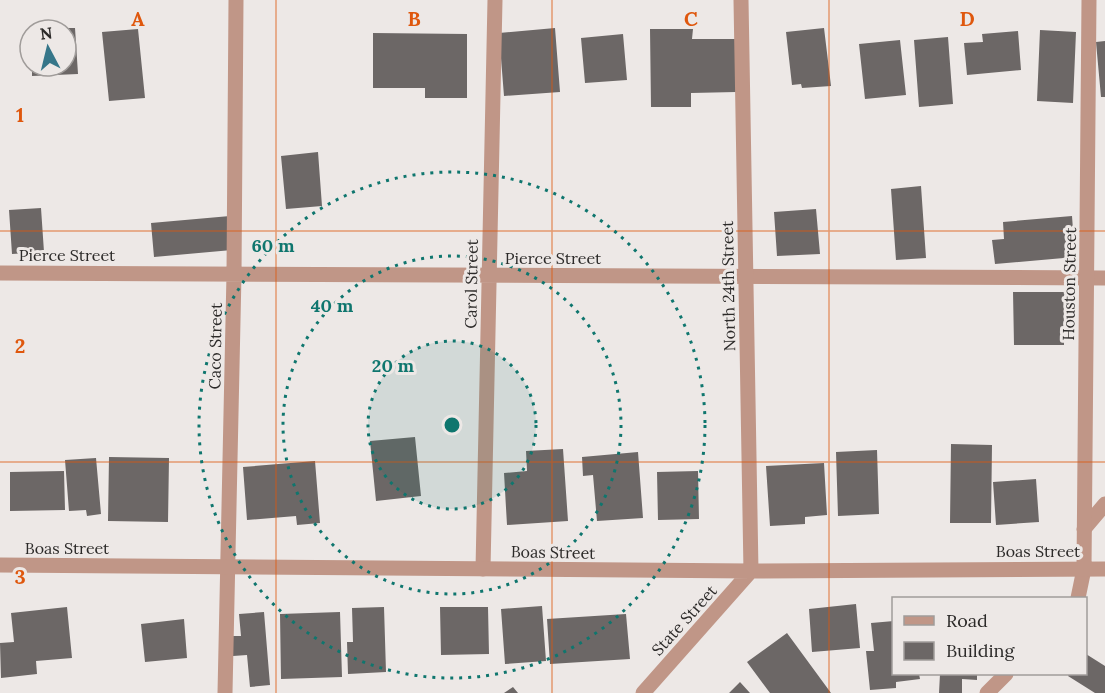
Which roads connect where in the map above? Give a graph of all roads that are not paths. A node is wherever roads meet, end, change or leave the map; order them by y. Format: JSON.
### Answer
{"nodes":[{"id":1,"x":236,"y":0,"type":"edge"},
{"id":2,"x":495,"y":0,"type":"edge"},
{"id":3,"x":741,"y":0,"type":"edge"},
{"id":4,"x":1089,"y":0,"type":"edge"},
{"id":5,"x":0,"y":273,"type":"edge"},
{"id":6,"x":234,"y":274,"type":"junction"},
{"id":7,"x":489,"y":275,"type":"junction"},
{"id":8,"x":746,"y":276,"type":"junction"},
{"id":9,"x":1086,"y":278,"type":"junction"},
{"id":10,"x":1105,"y":278,"type":"edge"},
{"id":11,"x":1105,"y":504,"type":"edge"},
{"id":12,"x":1084,"y":529,"type":"junction"},
{"id":13,"x":0,"y":565,"type":"edge"},
{"id":14,"x":228,"y":567,"type":"junction"},
{"id":15,"x":483,"y":569,"type":"junction"},
{"id":16,"x":1084,"y":569,"type":"junction"},
{"id":17,"x":1105,"y":569,"type":"edge"},
{"id":18,"x":751,"y":572,"type":"junction"},
{"id":19,"x":1078,"y":597,"type":"edge"},
{"id":20,"x":1005,"y":675,"type":"edge"},
{"id":21,"x":225,"y":693,"type":"edge"},
{"id":22,"x":643,"y":693,"type":"edge"},
{"id":23,"x":987,"y":693,"type":"edge"}],
"edges":[{"from":1,"to":6,"type":"street","name":"Caco Street"},
{"from":2,"to":7,"type":"street","name":"Carol Street"},
{"from":3,"to":8,"type":"street","name":"North 24th Street"},
{"from":4,"to":9,"type":"street","name":"Houston Street"},
{"from":5,"to":6,"type":"street","name":"Pierce Street"},
{"from":6,"to":7,"type":"street","name":"Pierce Street"},
{"from":6,"to":14,"type":"street","name":"Caco Street"},
{"from":7,"to":8,"type":"street","name":"Pierce Street"},
{"from":7,"to":15,"type":"street","name":"Carol Street"},
{"from":8,"to":9,"type":"street","name":"Pierce Street"},
{"from":8,"to":18,"type":"street","name":"North 24th Street"},
{"from":9,"to":10,"type":"street","name":"Pierce Street"},
{"from":9,"to":12,"type":"street","name":"Houston Street"},
{"from":11,"to":12,"type":"street"},
{"from":12,"to":16,"type":"street","name":"Houston Street"},
{"from":13,"to":14,"type":"street","name":"Boas Street"},
{"from":14,"to":15,"type":"street","name":"Boas Street"},
{"from":14,"to":21,"type":"street","name":"Caco Street"},
{"from":15,"to":18,"type":"street","name":"Boas Street"},
{"from":16,"to":17,"type":"street","name":"Boas Street"},
{"from":16,"to":18,"type":"street","name":"Boas Street"},
{"from":16,"to":19,"type":"street","name":"Houston Street"},
{"from":18,"to":22,"type":"street","name":"State Street"},
{"from":20,"to":23,"type":"street"}]}
